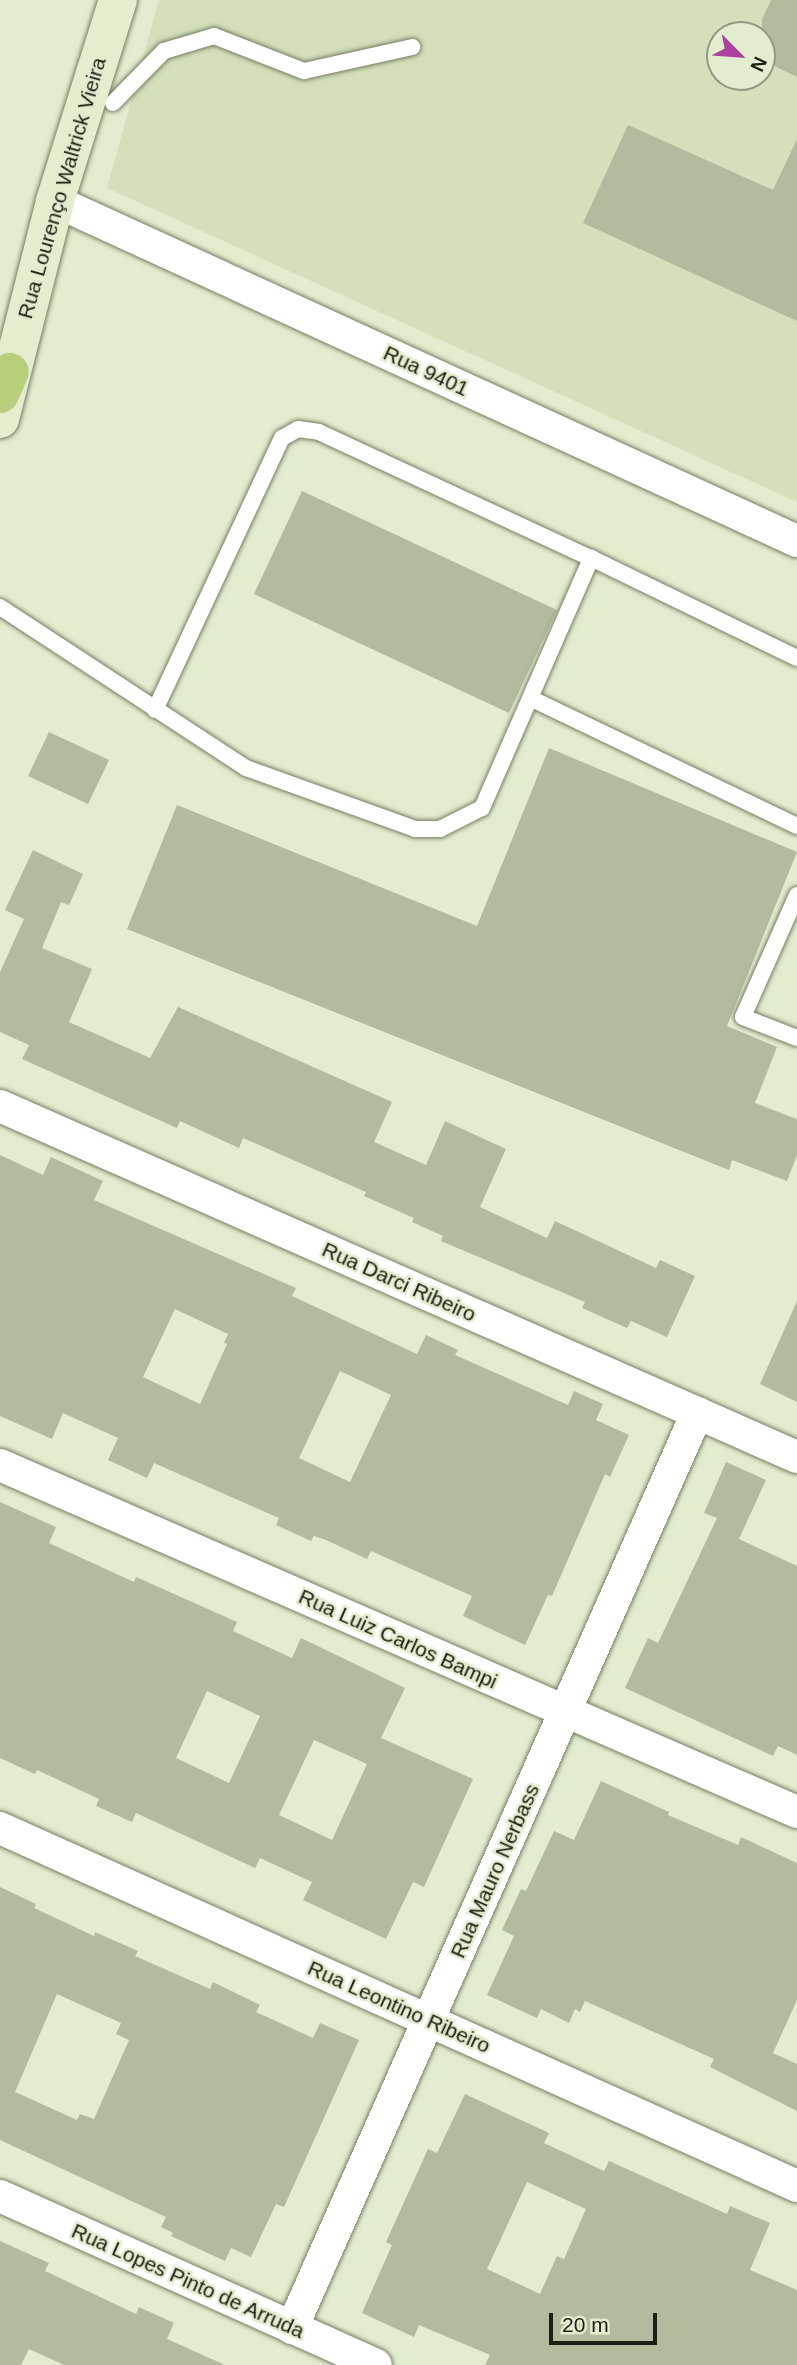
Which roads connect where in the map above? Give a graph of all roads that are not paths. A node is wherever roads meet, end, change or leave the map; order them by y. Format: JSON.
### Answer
{"nodes":[{"id":1,"x":118,"y":0,"type":"edge"},
{"id":2,"x":411,"y":47,"type":"dead end"},
{"id":3,"x":113,"y":103,"type":"dead end"},
{"id":4,"x":55,"y":201,"type":"junction"},
{"id":5,"x":5,"y":383,"type":"edge"},
{"id":6,"x":0,"y":419,"type":"edge"},
{"id":7,"x":797,"y":541,"type":"edge"},
{"id":8,"x":591,"y":558,"type":"junction"},
{"id":9,"x":0,"y":607,"type":"edge"},
{"id":10,"x":797,"y":658,"type":"edge"},
{"id":11,"x":532,"y":699,"type":"junction"},
{"id":12,"x":155,"y":710,"type":"junction"},
{"id":13,"x":797,"y":826,"type":"edge"},
{"id":14,"x":797,"y":895,"type":"edge"},
{"id":15,"x":797,"y":1038,"type":"edge"},
{"id":16,"x":0,"y":1106,"type":"edge"},
{"id":17,"x":697,"y":1413,"type":"junction"},
{"id":18,"x":797,"y":1457,"type":"edge"},
{"id":19,"x":0,"y":1465,"type":"edge"},
{"id":20,"x":565,"y":1712,"type":"junction"},
{"id":21,"x":797,"y":1812,"type":"edge"},
{"id":22,"x":0,"y":1828,"type":"edge"},
{"id":23,"x":428,"y":2020,"type":"junction"},
{"id":24,"x":797,"y":2186,"type":"edge"},
{"id":25,"x":0,"y":2196,"type":"edge"},
{"id":26,"x":292,"y":2328,"type":"junction"},
{"id":27,"x":376,"y":2365,"type":"edge"}],
"edges":[{"from":1,"to":4,"type":"main road","name":"Rua Lourenço Waltrick Vieira"},
{"from":2,"to":3,"type":"lane"},
{"from":4,"to":5,"type":"main road","name":"Rua Lourenço Waltrick Vieira"},
{"from":4,"to":7,"type":"street","name":"Rua 9401"},
{"from":5,"to":6,"type":"main road","name":"Rua Lourenço Waltrick Vieira"},
{"from":8,"to":10,"type":"lane"},
{"from":8,"to":11,"type":"lane"},
{"from":8,"to":12,"type":"lane"},
{"from":9,"to":12,"type":"lane"},
{"from":11,"to":12,"type":"lane"},
{"from":11,"to":13,"type":"lane"},
{"from":14,"to":15,"type":"lane"},
{"from":16,"to":17,"type":"street","name":"Rua Darci Ribeiro"},
{"from":17,"to":18,"type":"street","name":"Rua Darci Ribeiro"},
{"from":17,"to":20,"type":"street","name":"Rua Mauro Nerbass"},
{"from":19,"to":20,"type":"street","name":"Rua Luiz Carlos Bampi"},
{"from":20,"to":21,"type":"street","name":"Rua Luiz Carlos Bampi"},
{"from":20,"to":23,"type":"street","name":"Rua Mauro Nerbass"},
{"from":22,"to":23,"type":"street","name":"Rua Leontino Ribeiro"},
{"from":23,"to":24,"type":"street","name":"Rua Leontino Ribeiro"},
{"from":23,"to":26,"type":"street","name":"Rua Mauro Nerbass"},
{"from":25,"to":26,"type":"street","name":"Rua Lopes Pinto de Arruda"},
{"from":26,"to":27,"type":"street","name":"Rua Lopes Pinto de Arruda"}]}
